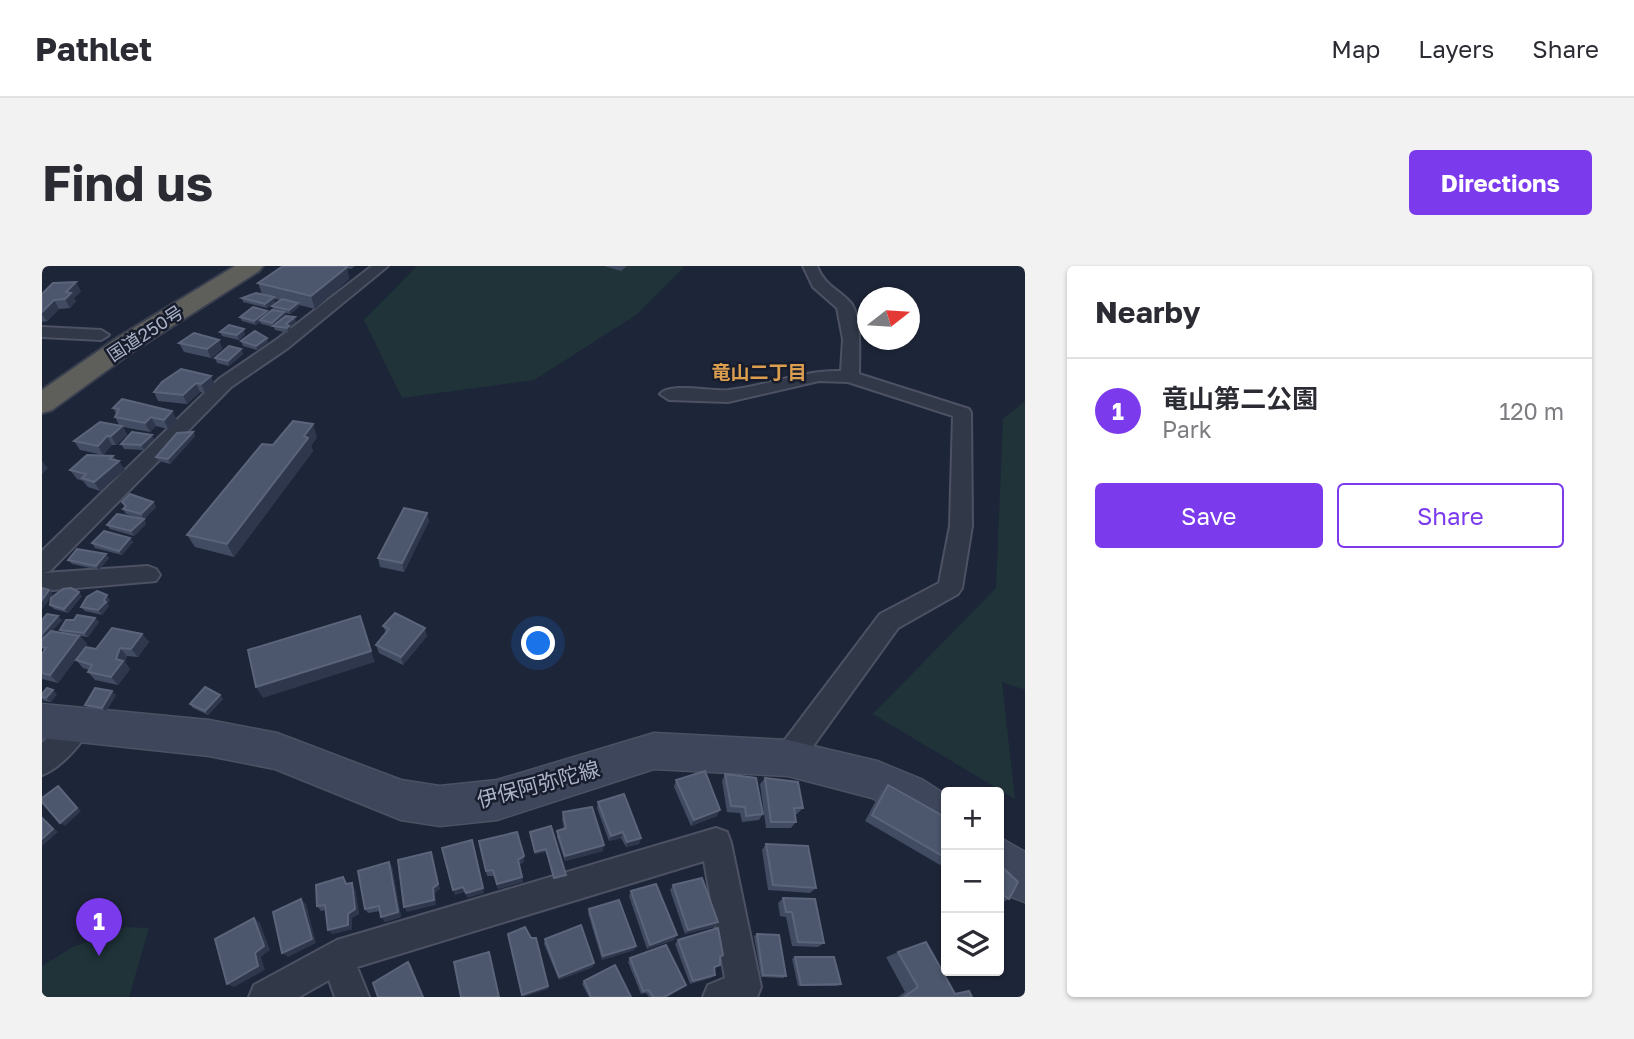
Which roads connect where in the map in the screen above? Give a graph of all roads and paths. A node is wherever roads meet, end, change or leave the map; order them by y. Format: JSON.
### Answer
{"nodes":[{"id":1,"x":218,"y":266,"type":"edge"},
{"id":2,"x":251,"y":266,"type":"edge"},
{"id":3,"x":381,"y":266,"type":"edge"},
{"id":4,"x":810,"y":266,"type":"edge"},
{"id":5,"x":42,"y":332,"type":"edge"},
{"id":6,"x":102,"y":335,"type":"junction"},
{"id":7,"x":66,"y":357,"type":"dead end"},
{"id":8,"x":850,"y":377,"type":"junction"},
{"id":9,"x":669,"y":394,"type":"dead end"},
{"id":10,"x":42,"y":404,"type":"edge"},
{"id":11,"x":42,"y":565,"type":"edge"},
{"id":12,"x":148,"y":575,"type":"dead end"},
{"id":13,"x":42,"y":582,"type":"edge"},
{"id":14,"x":60,"y":722,"type":"edge"},
{"id":15,"x":788,"y":758,"type":"junction"},
{"id":16,"x":42,"y":761,"type":"edge"},
{"id":17,"x":941,"y":815,"type":"edge"},
{"id":18,"x":1004,"y":863,"type":"edge"},
{"id":19,"x":1025,"y":880,"type":"edge"},
{"id":20,"x":337,"y":957,"type":"junction"},
{"id":21,"x":266,"y":997,"type":"edge"},
{"id":22,"x":352,"y":997,"type":"edge"},
{"id":23,"x":720,"y":997,"type":"edge"}],
"edges":[{"from":1,"to":6,"type":"highway","name":"国道250号"},
{"from":2,"to":10,"type":"highway","name":"国道250号"},
{"from":3,"to":11,"type":"street"},
{"from":4,"to":8,"type":"street"},
{"from":5,"to":6,"type":"street"},
{"from":6,"to":7,"type":"highway","name":"国道250号"},
{"from":8,"to":9,"type":"street"},
{"from":8,"to":15,"type":"street"},
{"from":12,"to":13,"type":"street"},
{"from":14,"to":15,"type":"main road","name":"伊保阿弥陀線"},
{"from":14,"to":16,"type":"street"},
{"from":15,"to":17,"type":"main road","name":"伊保阿弥陀線"},
{"from":18,"to":19,"type":"main road"},
{"from":20,"to":21,"type":"street"},
{"from":20,"to":22,"type":"street"},
{"from":20,"to":23,"type":"street"}]}
